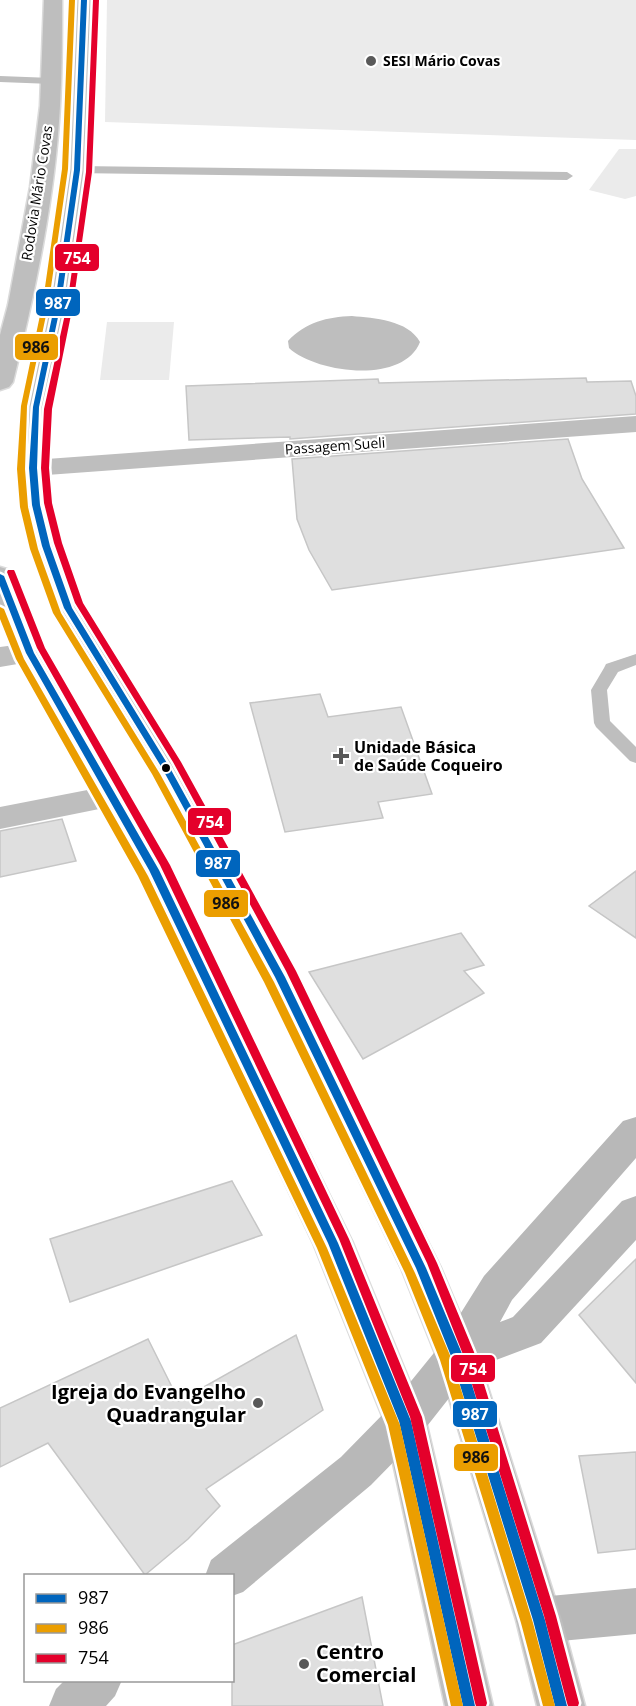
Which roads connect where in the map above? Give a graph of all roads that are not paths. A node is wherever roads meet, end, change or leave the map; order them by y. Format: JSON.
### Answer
{"nodes":[{"id":1,"x":52,"y":0,"type":"edge"},
{"id":2,"x":84,"y":0,"type":"edge"},
{"id":3,"x":83,"y":66,"type":"junction"},
{"id":4,"x":52,"y":74,"type":"junction"},
{"id":5,"x":0,"y":79,"type":"edge"},
{"id":6,"x":80,"y":104,"type":"junction"},
{"id":7,"x":50,"y":106,"type":"junction"},
{"id":8,"x":77,"y":170,"type":"junction"},
{"id":9,"x":567,"y":176,"type":"dead end"},
{"id":10,"x":3,"y":356,"type":"edge"},
{"id":11,"x":0,"y":382,"type":"edge"},
{"id":12,"x":636,"y":424,"type":"edge"},
{"id":13,"x":33,"y":468,"type":"junction"},
{"id":14,"x":0,"y":576,"type":"edge"},
{"id":15,"x":15,"y":655,"type":"edge"},
{"id":16,"x":636,"y":659,"type":"edge"},
{"id":17,"x":636,"y":757,"type":"edge"},
{"id":18,"x":113,"y":796,"type":"junction"},
{"id":19,"x":0,"y":818,"type":"edge"},
{"id":20,"x":636,"y":1132,"type":"edge"},
{"id":21,"x":636,"y":1213,"type":"edge"},
{"id":22,"x":458,"y":1356,"type":"junction"},
{"id":23,"x":405,"y":1421,"type":"junction"},
{"id":24,"x":228,"y":1574,"type":"edge"},
{"id":25,"x":636,"y":1611,"type":"edge"},
{"id":26,"x":539,"y":1620,"type":"junction"},
{"id":27,"x":97,"y":1682,"type":"edge"},
{"id":28,"x":73,"y":1706,"type":"edge"},
{"id":29,"x":469,"y":1706,"type":"edge"},
{"id":30,"x":561,"y":1706,"type":"edge"}],
"edges":[{"from":1,"to":4,"type":"main road","name":"Rodovia Mário Covas"},
{"from":2,"to":3,"type":"main road","name":"Rodovia Mário Covas"},
{"from":3,"to":4,"type":"main road"},
{"from":3,"to":6,"type":"main road","name":"Rodovia Mário Covas"},
{"from":4,"to":5,"type":"lane"},
{"from":4,"to":7,"type":"main road","name":"Rodovia Mário Covas"},
{"from":6,"to":7,"type":"main road"},
{"from":6,"to":8,"type":"main road","name":"Rodovia Mário Covas"},
{"from":7,"to":10,"type":"main road","name":"Rodovia Mário Covas"},
{"from":8,"to":9,"type":"lane"},
{"from":8,"to":13,"type":"main road","name":"Rodovia Mário Covas"},
{"from":10,"to":11,"type":"main road","name":"Rodovia Mário Covas"},
{"from":12,"to":13,"type":"main road","name":"Passagem Sueli"},
{"from":13,"to":22,"type":"main road","name":"Rodovia Mário Covas"},
{"from":14,"to":15,"type":"main road"},
{"from":15,"to":18,"type":"main road"},
{"from":16,"to":17,"type":"lane"},
{"from":18,"to":19,"type":"main road"},
{"from":18,"to":23,"type":"main road"},
{"from":20,"to":22,"type":"main road"},
{"from":21,"to":22,"type":"main road"},
{"from":22,"to":23,"type":"main road"},
{"from":22,"to":26,"type":"main road","name":"Rodovia Mário Covas"},
{"from":23,"to":24,"type":"main road"},
{"from":23,"to":29,"type":"main road"},
{"from":25,"to":26,"type":"main road"},
{"from":26,"to":30,"type":"main road","name":"Rodovia Mário Covas"},
{"from":27,"to":28,"type":"main road"}]}
